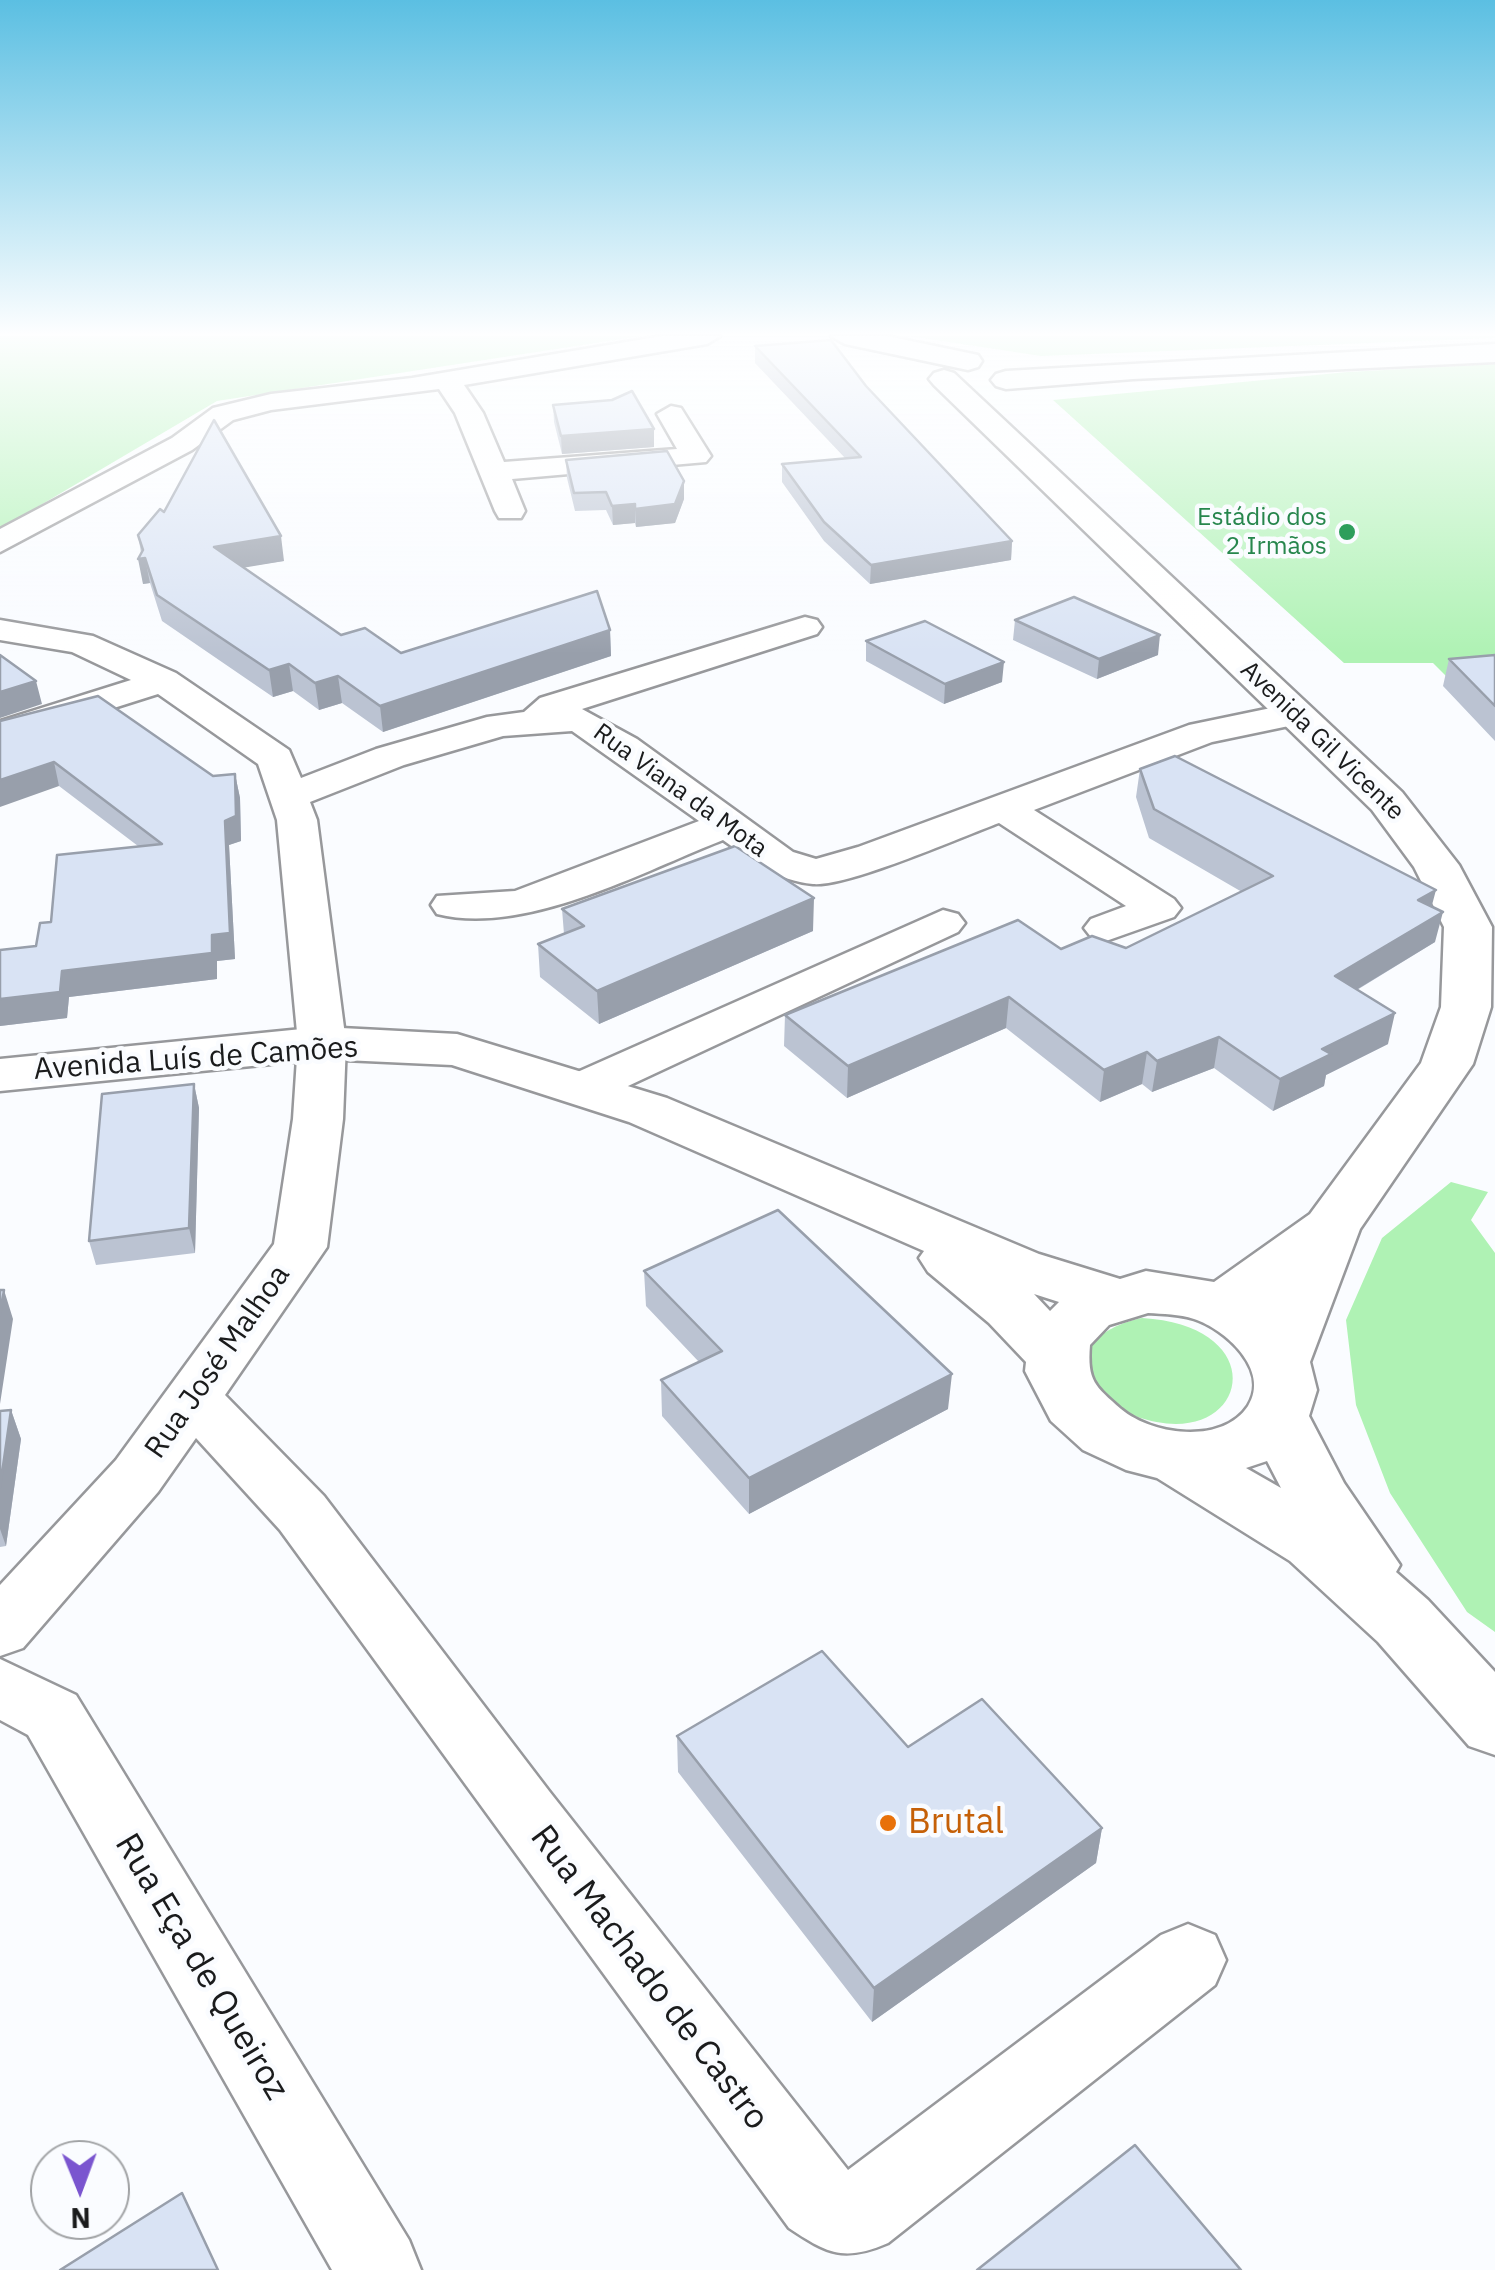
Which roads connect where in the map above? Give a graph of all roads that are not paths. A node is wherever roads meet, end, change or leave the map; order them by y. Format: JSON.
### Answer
{"nodes":[{"id":1,"x":185,"y":442,"type":"edge"},
{"id":2,"x":481,"y":442,"type":"edge"},
{"id":3,"x":688,"y":442,"type":"edge"},
{"id":4,"x":1035,"y":442,"type":"edge"},
{"id":5,"x":494,"y":472,"type":"junction"},
{"id":6,"x":510,"y":511,"type":"dead end"},
{"id":7,"x":0,"y":542,"type":"edge"},
{"id":8,"x":805,"y":626,"type":"dead end"},
{"id":9,"x":0,"y":630,"type":"edge"},
{"id":10,"x":163,"y":681,"type":"junction"},
{"id":11,"x":1295,"y":714,"type":"junction"},
{"id":12,"x":534,"y":723,"type":"junction"},
{"id":13,"x":0,"y":733,"type":"edge"},
{"id":14,"x":289,"y":796,"type":"junction"},
{"id":15,"x":1002,"y":808,"type":"junction"},
{"id":16,"x":728,"y":824,"type":"junction"},
{"id":17,"x":452,"y":905,"type":"dead end"},
{"id":18,"x":943,"y":924,"type":"dead end"},
{"id":19,"x":1106,"y":928,"type":"dead end"},
{"id":20,"x":322,"y":1043,"type":"junction"},
{"id":21,"x":0,"y":1075,"type":"edge"},
{"id":22,"x":581,"y":1089,"type":"junction"},
{"id":23,"x":900,"y":1219,"type":"junction"},
{"id":24,"x":1332,"y":1226,"type":"junction"},
{"id":25,"x":1110,"y":1297,"type":"junction"},
{"id":26,"x":1222,"y":1307,"type":"junction"},
{"id":27,"x":1055,"y":1354,"type":"junction"},
{"id":28,"x":1278,"y":1388,"type":"junction"},
{"id":29,"x":193,"y":1398,"type":"junction"},
{"id":30,"x":1174,"y":1456,"type":"junction"},
{"id":31,"x":1404,"y":1620,"type":"junction"},
{"id":32,"x":0,"y":1629,"type":"edge"},
{"id":33,"x":0,"y":1687,"type":"edge"},
{"id":34,"x":1495,"y":1723,"type":"edge"},
{"id":35,"x":1188,"y":1960,"type":"dead end"},
{"id":36,"x":380,"y":2270,"type":"edge"}],
"edges":[{"from":1,"to":7,"type":"street"},
{"from":2,"to":5,"type":"street"},
{"from":3,"to":5,"type":"street"},
{"from":4,"to":11,"type":"street","name":"Avenida Gil Vicente"},
{"from":5,"to":6,"type":"street"},
{"from":8,"to":12,"type":"street"},
{"from":9,"to":10,"type":"street","name":"Rua José Malhoa"},
{"from":10,"to":13,"type":"street"},
{"from":10,"to":14,"type":"street","name":"Rua José Malhoa"},
{"from":11,"to":15,"type":"street","name":"Rua Viana da Mota"},
{"from":11,"to":24,"type":"street","name":"Avenida Gil Vicente"},
{"from":12,"to":14,"type":"street","name":"Rua Viana da Mota"},
{"from":12,"to":16,"type":"street","name":"Rua Viana da Mota"},
{"from":14,"to":20,"type":"street","name":"Rua José Malhoa"},
{"from":15,"to":16,"type":"street","name":"Rua Viana da Mota"},
{"from":15,"to":19,"type":"street"},
{"from":16,"to":17,"type":"street"},
{"from":18,"to":22,"type":"street"},
{"from":20,"to":21,"type":"street","name":"Avenida Luís de Camões"},
{"from":20,"to":22,"type":"street","name":"Avenida Luís de Camões"},
{"from":20,"to":29,"type":"street","name":"Rua José Malhoa"},
{"from":22,"to":23,"type":"street","name":"Avenida Luís de Camões"},
{"from":23,"to":25,"type":"street"},
{"from":23,"to":27,"type":"street"},
{"from":24,"to":26,"type":"street"},
{"from":24,"to":28,"type":"street"},
{"from":25,"to":26,"type":"street"},
{"from":25,"to":27,"type":"street"},
{"from":26,"to":28,"type":"street"},
{"from":27,"to":30,"type":"street"},
{"from":28,"to":30,"type":"street"},
{"from":28,"to":31,"type":"street"},
{"from":29,"to":32,"type":"street","name":"Rua José Malhoa"},
{"from":29,"to":35,"type":"street","name":"Rua Machado de Castro"},
{"from":30,"to":31,"type":"street"},
{"from":31,"to":34,"type":"street"},
{"from":33,"to":36,"type":"street","name":"Rua Eça de Queiroz"}]}
